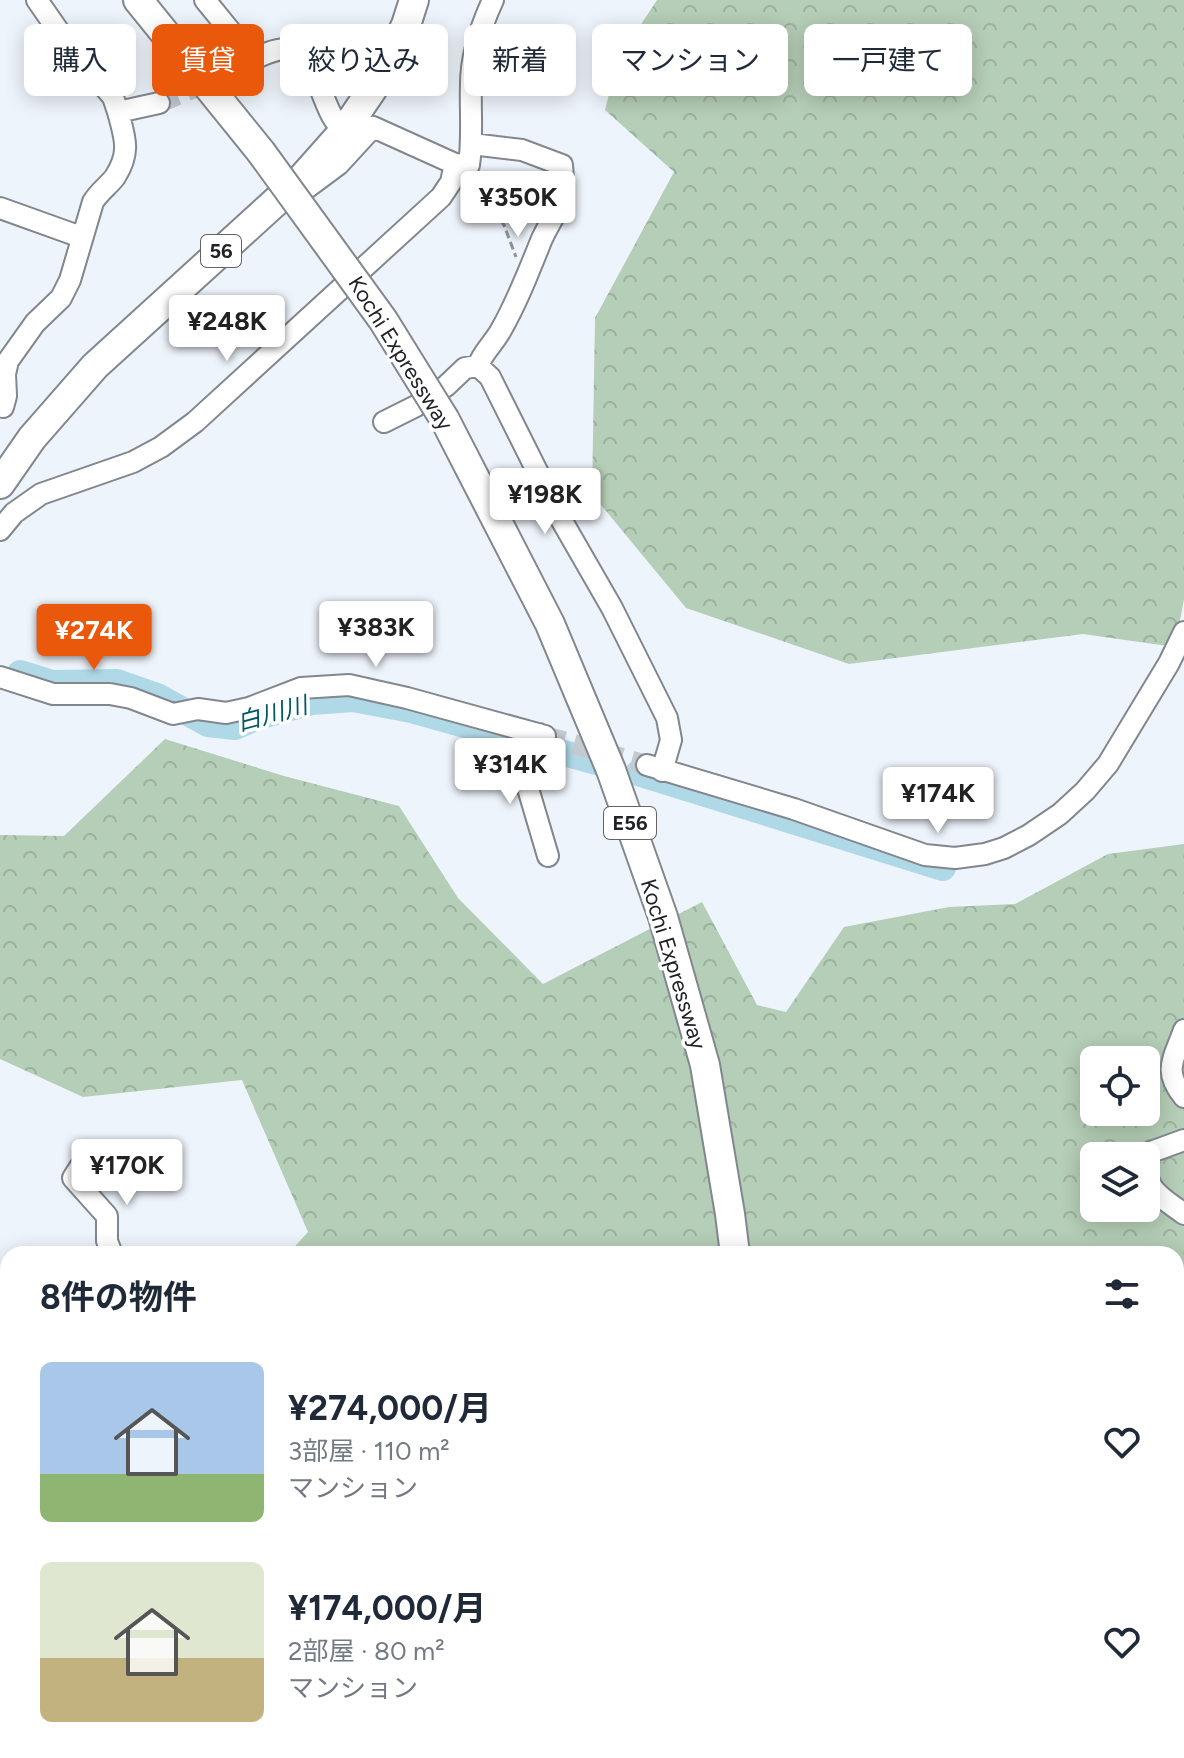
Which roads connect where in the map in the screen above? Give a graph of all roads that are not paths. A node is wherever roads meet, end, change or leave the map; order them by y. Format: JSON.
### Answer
{"nodes":[{"id":1,"x":37,"y":0,"type":"edge"},
{"id":2,"x":138,"y":0,"type":"edge"},
{"id":3,"x":205,"y":0,"type":"edge"},
{"id":4,"x":414,"y":0,"type":"edge"},
{"id":5,"x":493,"y":0,"type":"edge"},
{"id":6,"x":159,"y":103,"type":"tunnel mouth"},
{"id":7,"x":118,"y":112,"type":"junction"},
{"id":8,"x":344,"y":131,"type":"junction"},
{"id":9,"x":472,"y":144,"type":"junction"},
{"id":10,"x":462,"y":165,"type":"junction"},
{"id":11,"x":0,"y":208,"type":"edge"},
{"id":12,"x":264,"y":213,"type":"junction"},
{"id":13,"x":81,"y":237,"type":"junction"},
{"id":14,"x":478,"y":366,"type":"junction"},
{"id":15,"x":1,"y":412,"type":"edge"},
{"id":16,"x":384,"y":422,"type":"dead end"},
{"id":17,"x":0,"y":484,"type":"edge"},
{"id":18,"x":0,"y":530,"type":"edge"},
{"id":19,"x":1184,"y":632,"type":"edge"},
{"id":20,"x":1177,"y":664,"type":"edge"},
{"id":21,"x":0,"y":677,"type":"edge"},
{"id":22,"x":548,"y":856,"type":"dead end"},
{"id":23,"x":1184,"y":1030,"type":"edge"},
{"id":24,"x":1184,"y":1097,"type":"edge"},
{"id":25,"x":1184,"y":1140,"type":"edge"},
{"id":26,"x":80,"y":1167,"type":"dead end"},
{"id":27,"x":1184,"y":1214,"type":"edge"},
{"id":28,"x":109,"y":1246,"type":"edge"},
{"id":29,"x":734,"y":1246,"type":"edge"}],
"edges":[{"from":1,"to":7,"type":"street"},
{"from":2,"to":29,"type":"highway","name":"Kochi Expressway","number":"E56","bridge":true},
{"from":3,"to":8,"type":"street"},
{"from":4,"to":8,"type":"highway","number":"56"},
{"from":5,"to":9,"type":"street"},
{"from":6,"to":7,"type":"street"},
{"from":7,"to":13,"type":"street"},
{"from":8,"to":12,"type":"highway","number":"56"},
{"from":9,"to":10,"type":"street"},
{"from":9,"to":14,"type":"street"},
{"from":10,"to":12,"type":"street"},
{"from":10,"to":18,"type":"street"},
{"from":11,"to":13,"type":"street"},
{"from":12,"to":17,"type":"highway","number":"56"},
{"from":13,"to":15,"type":"street"},
{"from":14,"to":16,"type":"street"},
{"from":14,"to":20,"type":"street"},
{"from":19,"to":20,"type":"street"},
{"from":21,"to":22,"type":"street"},
{"from":23,"to":24,"type":"street"},
{"from":25,"to":27,"type":"street"},
{"from":26,"to":28,"type":"street"}]}
